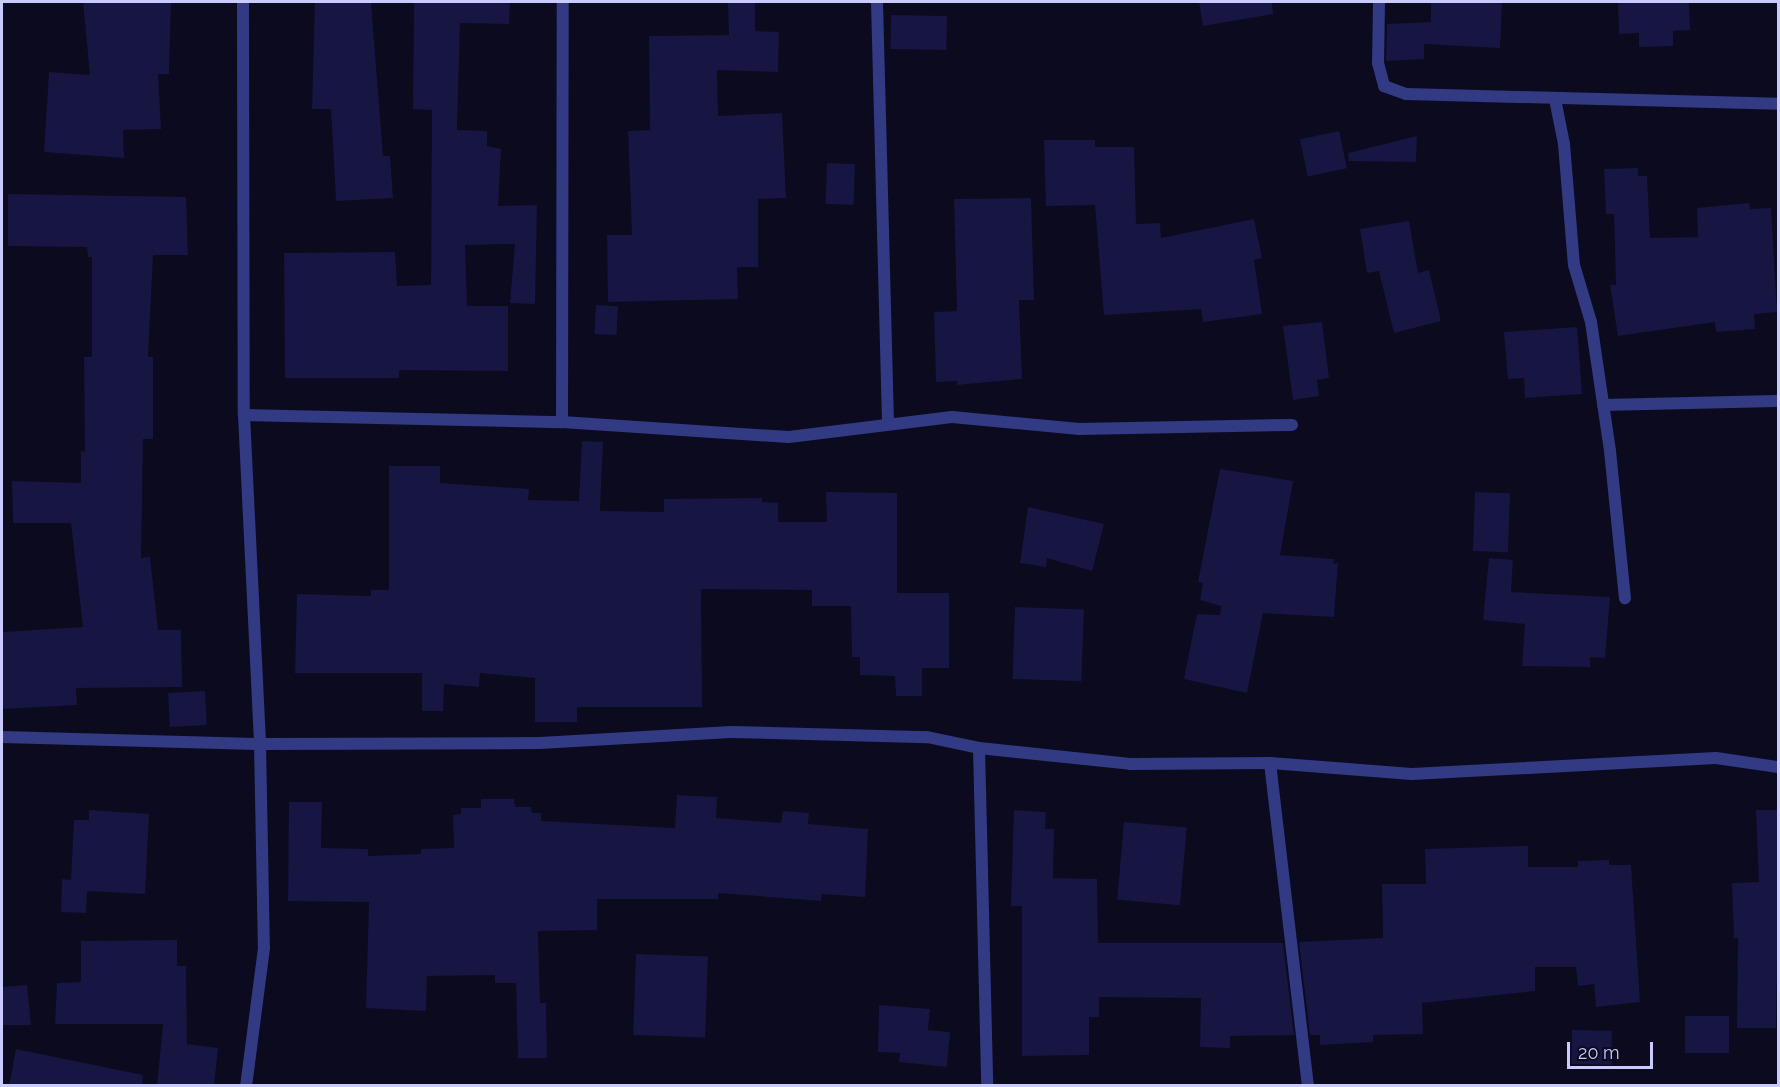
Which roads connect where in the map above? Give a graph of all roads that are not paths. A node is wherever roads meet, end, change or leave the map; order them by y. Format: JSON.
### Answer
{"nodes":[{"id":1,"x":243,"y":2,"type":"edge"},
{"id":2,"x":563,"y":2,"type":"edge"},
{"id":3,"x":877,"y":2,"type":"edge"},
{"id":4,"x":1379,"y":2,"type":"edge"},
{"id":5,"x":1555,"y":99,"type":"junction"},
{"id":6,"x":1779,"y":104,"type":"edge"},
{"id":7,"x":1776,"y":401,"type":"dead end"},
{"id":8,"x":1603,"y":405,"type":"junction"},
{"id":9,"x":244,"y":415,"type":"junction"},
{"id":10,"x":562,"y":422,"type":"junction"},
{"id":11,"x":888,"y":423,"type":"junction"},
{"id":12,"x":1292,"y":425,"type":"dead end"},
{"id":13,"x":1625,"y":598,"type":"dead end"},
{"id":14,"x":2,"y":737,"type":"edge"},
{"id":15,"x":260,"y":744,"type":"junction"},
{"id":16,"x":979,"y":748,"type":"junction"},
{"id":17,"x":1270,"y":763,"type":"junction"},
{"id":18,"x":1779,"y":767,"type":"edge"},
{"id":19,"x":246,"y":1086,"type":"edge"},
{"id":20,"x":987,"y":1086,"type":"edge"},
{"id":21,"x":1308,"y":1086,"type":"edge"}],
"edges":[{"from":1,"to":9,"type":"street"},
{"from":2,"to":10,"type":"street"},
{"from":3,"to":11,"type":"street"},
{"from":4,"to":5,"type":"street"},
{"from":5,"to":6,"type":"street"},
{"from":5,"to":8,"type":"street"},
{"from":7,"to":8,"type":"street"},
{"from":8,"to":13,"type":"street"},
{"from":9,"to":10,"type":"street"},
{"from":9,"to":15,"type":"street"},
{"from":10,"to":11,"type":"street"},
{"from":11,"to":12,"type":"street"},
{"from":14,"to":15,"type":"street"},
{"from":15,"to":16,"type":"street"},
{"from":15,"to":19,"type":"street"},
{"from":16,"to":17,"type":"street"},
{"from":16,"to":20,"type":"street"},
{"from":17,"to":18,"type":"street"},
{"from":17,"to":21,"type":"street"}]}
